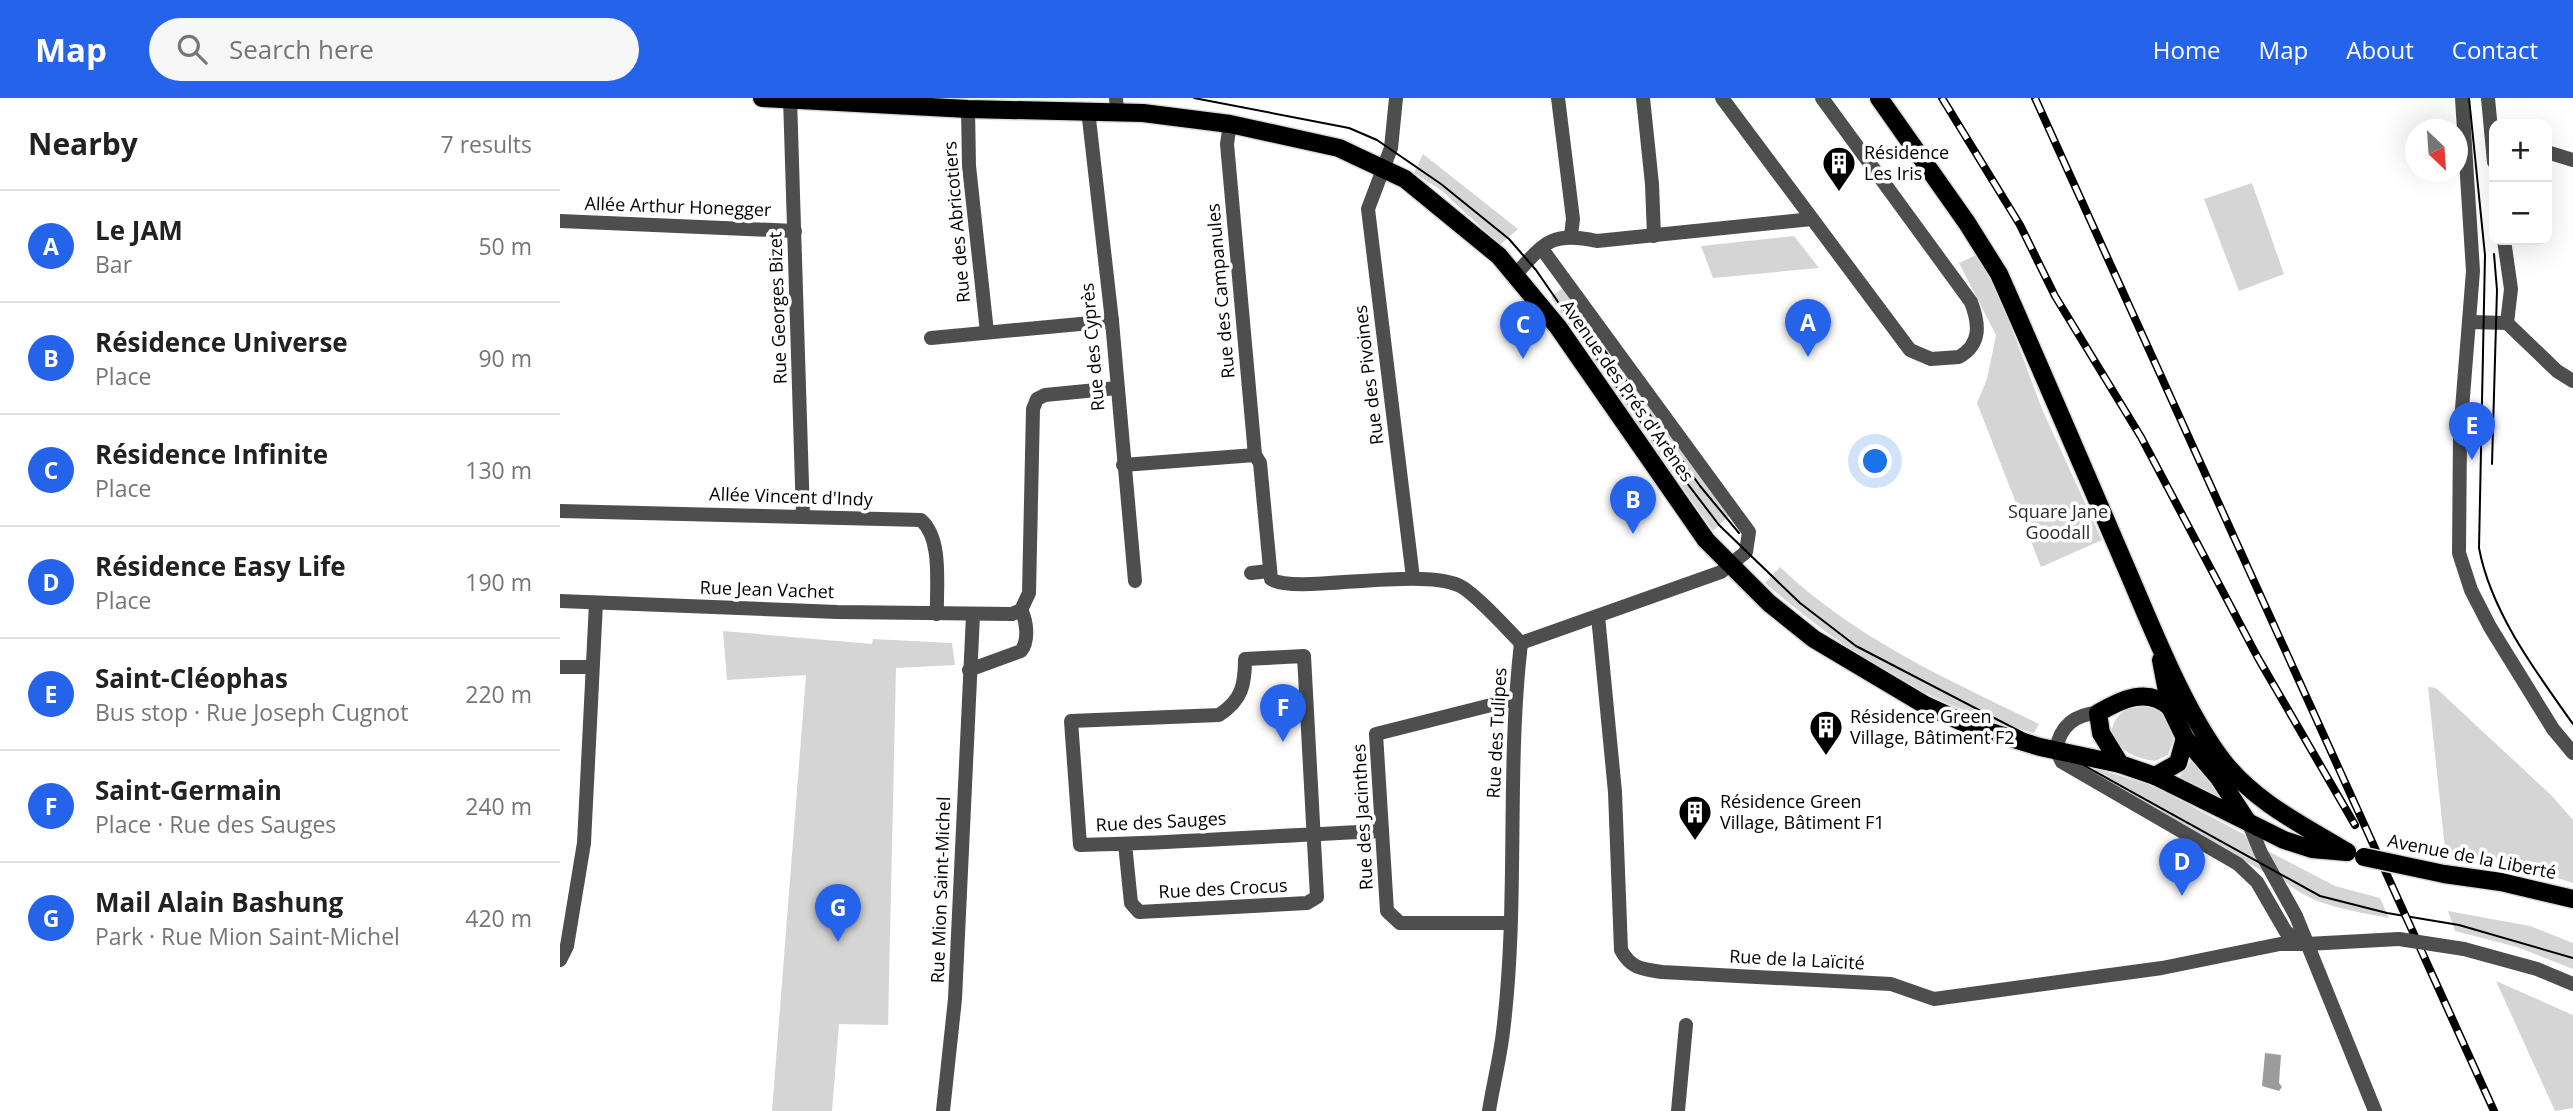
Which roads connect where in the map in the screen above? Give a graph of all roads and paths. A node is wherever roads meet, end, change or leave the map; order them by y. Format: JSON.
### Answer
{"nodes":[{"id":1,"x":762,"y":98,"type":"edge"},
{"id":2,"x":790,"y":98,"type":"edge"},
{"id":3,"x":1396,"y":98,"type":"edge"},
{"id":4,"x":1558,"y":98,"type":"edge"},
{"id":5,"x":1643,"y":98,"type":"edge"},
{"id":6,"x":1722,"y":98,"type":"edge"},
{"id":7,"x":1822,"y":98,"type":"edge"},
{"id":8,"x":1879,"y":98,"type":"edge"},
{"id":9,"x":2462,"y":98,"type":"edge"},
{"id":10,"x":2488,"y":98,"type":"edge"},
{"id":11,"x":1116,"y":104,"type":"edge"},
{"id":12,"x":968,"y":109,"type":"junction"},
{"id":13,"x":1088,"y":110,"type":"junction"},
{"id":14,"x":2490,"y":119,"type":"edge"},
{"id":15,"x":1230,"y":124,"type":"junction"},
{"id":16,"x":2552,"y":154,"type":"edge"},
{"id":17,"x":2573,"y":160,"type":"edge"},
{"id":18,"x":1383,"y":169,"type":"junction"},
{"id":19,"x":1812,"y":219,"type":"junction"},
{"id":20,"x":560,"y":222,"type":"edge"},
{"id":21,"x":795,"y":231,"type":"junction"},
{"id":22,"x":1571,"y":235,"type":"junction"},
{"id":23,"x":1654,"y":236,"type":"junction"},
{"id":24,"x":2505,"y":245,"type":"edge"},
{"id":25,"x":1542,"y":249,"type":"junction"},
{"id":26,"x":1516,"y":274,"type":"junction"},
{"id":27,"x":1112,"y":321,"type":"junction"},
{"id":28,"x":2470,"y":323,"type":"junction"},
{"id":29,"x":2507,"y":323,"type":"junction"},
{"id":30,"x":987,"y":332,"type":"junction"},
{"id":31,"x":932,"y":338,"type":"dead end"},
{"id":32,"x":2573,"y":381,"type":"edge"},
{"id":33,"x":1116,"y":388,"type":"junction"},
{"id":34,"x":1255,"y":455,"type":"junction"},
{"id":35,"x":1123,"y":465,"type":"junction"},
{"id":36,"x":560,"y":510,"type":"edge"},
{"id":37,"x":803,"y":516,"type":"junction"},
{"id":38,"x":1732,"y":566,"type":"junction"},
{"id":39,"x":1269,"y":570,"type":"junction"},
{"id":40,"x":1251,"y":573,"type":"dead end"},
{"id":41,"x":1413,"y":578,"type":"junction"},
{"id":42,"x":1135,"y":581,"type":"dead end"},
{"id":43,"x":560,"y":601,"type":"edge"},
{"id":44,"x":596,"y":603,"type":"junction"},
{"id":45,"x":1021,"y":610,"type":"junction"},
{"id":46,"x":937,"y":614,"type":"junction"},
{"id":47,"x":973,"y":615,"type":"junction"},
{"id":48,"x":1598,"y":616,"type":"junction"},
{"id":49,"x":2157,"y":640,"type":"junction"},
{"id":50,"x":1521,"y":643,"type":"junction"},
{"id":51,"x":560,"y":667,"type":"edge"},
{"id":52,"x":592,"y":667,"type":"junction"},
{"id":53,"x":969,"y":670,"type":"junction"},
{"id":54,"x":1515,"y":699,"type":"junction"},
{"id":55,"x":2171,"y":707,"type":"junction"},
{"id":56,"x":2098,"y":713,"type":"junction"},
{"id":57,"x":2185,"y":738,"type":"junction"},
{"id":58,"x":2056,"y":750,"type":"junction"},
{"id":59,"x":2573,"y":753,"type":"edge"},
{"id":60,"x":2120,"y":764,"type":"junction"},
{"id":61,"x":2155,"y":776,"type":"junction"},
{"id":62,"x":2249,"y":824,"type":"junction"},
{"id":63,"x":1382,"y":831,"type":"junction"},
{"id":64,"x":1315,"y":834,"type":"junction"},
{"id":65,"x":1125,"y":844,"type":"junction"},
{"id":66,"x":2356,"y":855,"type":"junction"},
{"id":67,"x":2573,"y":900,"type":"edge"},
{"id":68,"x":1510,"y":923,"type":"junction"},
{"id":69,"x":2307,"y":944,"type":"junction"},
{"id":70,"x":560,"y":960,"type":"edge"},
{"id":71,"x":2573,"y":984,"type":"edge"},
{"id":72,"x":1686,"y":1025,"type":"dead end"},
{"id":73,"x":943,"y":1111,"type":"edge"},
{"id":74,"x":1489,"y":1111,"type":"edge"},
{"id":75,"x":1678,"y":1111,"type":"edge"},
{"id":76,"x":2375,"y":1111,"type":"edge"}],
"edges":[{"from":1,"to":2,"type":"main road","name":"Avenue des Prés d'Arènes"},
{"from":2,"to":12,"type":"main road","name":"Avenue des Prés d'Arènes"},
{"from":2,"to":21,"type":"street","name":"Rue Georges Bizet"},
{"from":3,"to":18,"type":"street","name":"Rue des Pivoines"},
{"from":4,"to":22,"type":"street"},
{"from":5,"to":23,"type":"street"},
{"from":6,"to":19,"type":"street"},
{"from":7,"to":19,"type":"street"},
{"from":8,"to":49,"type":"main road"},
{"from":9,"to":28,"type":"street"},
{"from":10,"to":14,"type":"street"},
{"from":11,"to":13,"type":"main road","name":"Avenue des Prés d'Arènes"},
{"from":11,"to":15,"type":"main road","name":"Avenue des Prés d'Arènes"},
{"from":12,"to":13,"type":"main road","name":"Avenue des Prés d'Arènes"},
{"from":12,"to":30,"type":"street","name":"Rue des Abricotiers"},
{"from":13,"to":27,"type":"street","name":"Rue des Cyprès"},
{"from":15,"to":18,"type":"main road","name":"Avenue des Prés d'Arènes"},
{"from":15,"to":34,"type":"street","name":"Rue des Campanules"},
{"from":16,"to":17,"type":"street"},
{"from":18,"to":26,"type":"main road","name":"Avenue des Prés d'Arènes"},
{"from":18,"to":41,"type":"street","name":"Rue des Pivoines"},
{"from":19,"to":23,"type":"street"},
{"from":20,"to":21,"type":"street","name":"Allée Arthur Honegger"},
{"from":21,"to":37,"type":"street","name":"Rue Georges Bizet"},
{"from":22,"to":23,"type":"street"},
{"from":22,"to":25,"type":"street"},
{"from":24,"to":29,"type":"street"},
{"from":25,"to":26,"type":"street"},
{"from":25,"to":38,"type":"street","name":"Avenue des Prés d'Arènes"},
{"from":26,"to":38,"type":"main road","name":"Avenue des Prés d'Arènes"},
{"from":27,"to":30,"type":"street"},
{"from":27,"to":33,"type":"street","name":"Rue des Cyprès"},
{"from":28,"to":29,"type":"street"},
{"from":28,"to":59,"type":"street"},
{"from":29,"to":32,"type":"street"},
{"from":30,"to":31,"type":"street"},
{"from":33,"to":35,"type":"street","name":"Rue des Cyprès"},
{"from":33,"to":45,"type":"street"},
{"from":34,"to":35,"type":"street"},
{"from":34,"to":39,"type":"street","name":"Rue des Campanules"},
{"from":35,"to":42,"type":"street","name":"Rue des Cyprès"},
{"from":36,"to":37,"type":"street","name":"Allée Vincent d'Indy"},
{"from":37,"to":46,"type":"street","name":"Allée Vincent d'Indy"},
{"from":38,"to":48,"type":"street"},
{"from":38,"to":58,"type":"main road","name":"Avenue des Prés d'Arènes"},
{"from":39,"to":40,"type":"street"},
{"from":39,"to":41,"type":"street"},
{"from":41,"to":50,"type":"street"},
{"from":43,"to":44,"type":"street","name":"Rue Jean Vachet"},
{"from":44,"to":46,"type":"street","name":"Rue Jean Vachet"},
{"from":44,"to":52,"type":"street"},
{"from":45,"to":47,"type":"street"},
{"from":45,"to":53,"type":"street"},
{"from":46,"to":47,"type":"street","name":"Rue Jean Vachet"},
{"from":47,"to":53,"type":"street","name":"Rue Mion Saint-Michel"},
{"from":48,"to":50,"type":"street"},
{"from":48,"to":69,"type":"street","name":"Rue de la Laïcité"},
{"from":49,"to":55,"type":"main road"},
{"from":49,"to":66,"type":"main road"},
{"from":50,"to":54,"type":"street","name":"Rue des Tulipes"},
{"from":51,"to":52,"type":"street"},
{"from":52,"to":70,"type":"street"},
{"from":53,"to":73,"type":"street","name":"Rue Mion Saint-Michel"},
{"from":54,"to":63,"type":"street","name":"Rue des Jacinthes"},
{"from":54,"to":68,"type":"street","name":"Rue des Tulipes"},
{"from":55,"to":56,"type":"main road"},
{"from":55,"to":57,"type":"main road"},
{"from":56,"to":58,"type":"street"},
{"from":56,"to":60,"type":"main road"},
{"from":57,"to":61,"type":"main road"},
{"from":57,"to":62,"type":"main road"},
{"from":58,"to":60,"type":"main road","name":"Avenue des Prés d'Arènes"},
{"from":58,"to":69,"type":"street"},
{"from":60,"to":61,"type":"main road","name":"Avenue des Prés d'Arènes"},
{"from":61,"to":62,"type":"main road","name":"Avenue des Prés d'Arènes"},
{"from":62,"to":66,"type":"main road","name":"Avenue des Prés d'Arènes"},
{"from":62,"to":69,"type":"street"},
{"from":63,"to":64,"type":"street","name":"Rue des Sauges"},
{"from":63,"to":68,"type":"street","name":"Rue des Jacinthes"},
{"from":64,"to":65,"type":"street","name":"Rue des Sauges"},
{"from":64,"to":65,"type":"street","name":"Rue des Crocus"},
{"from":64,"to":65,"type":"street","name":"Rue des Sauges"},
{"from":66,"to":67,"type":"main road","name":"Avenue de la Liberté","bridge":true},
{"from":68,"to":74,"type":"street","name":"Rue des Tulipes"},
{"from":69,"to":71,"type":"street","name":"Rue de la Laïcité","bridge":true},
{"from":69,"to":76,"type":"street"},
{"from":72,"to":75,"type":"street"}]}
